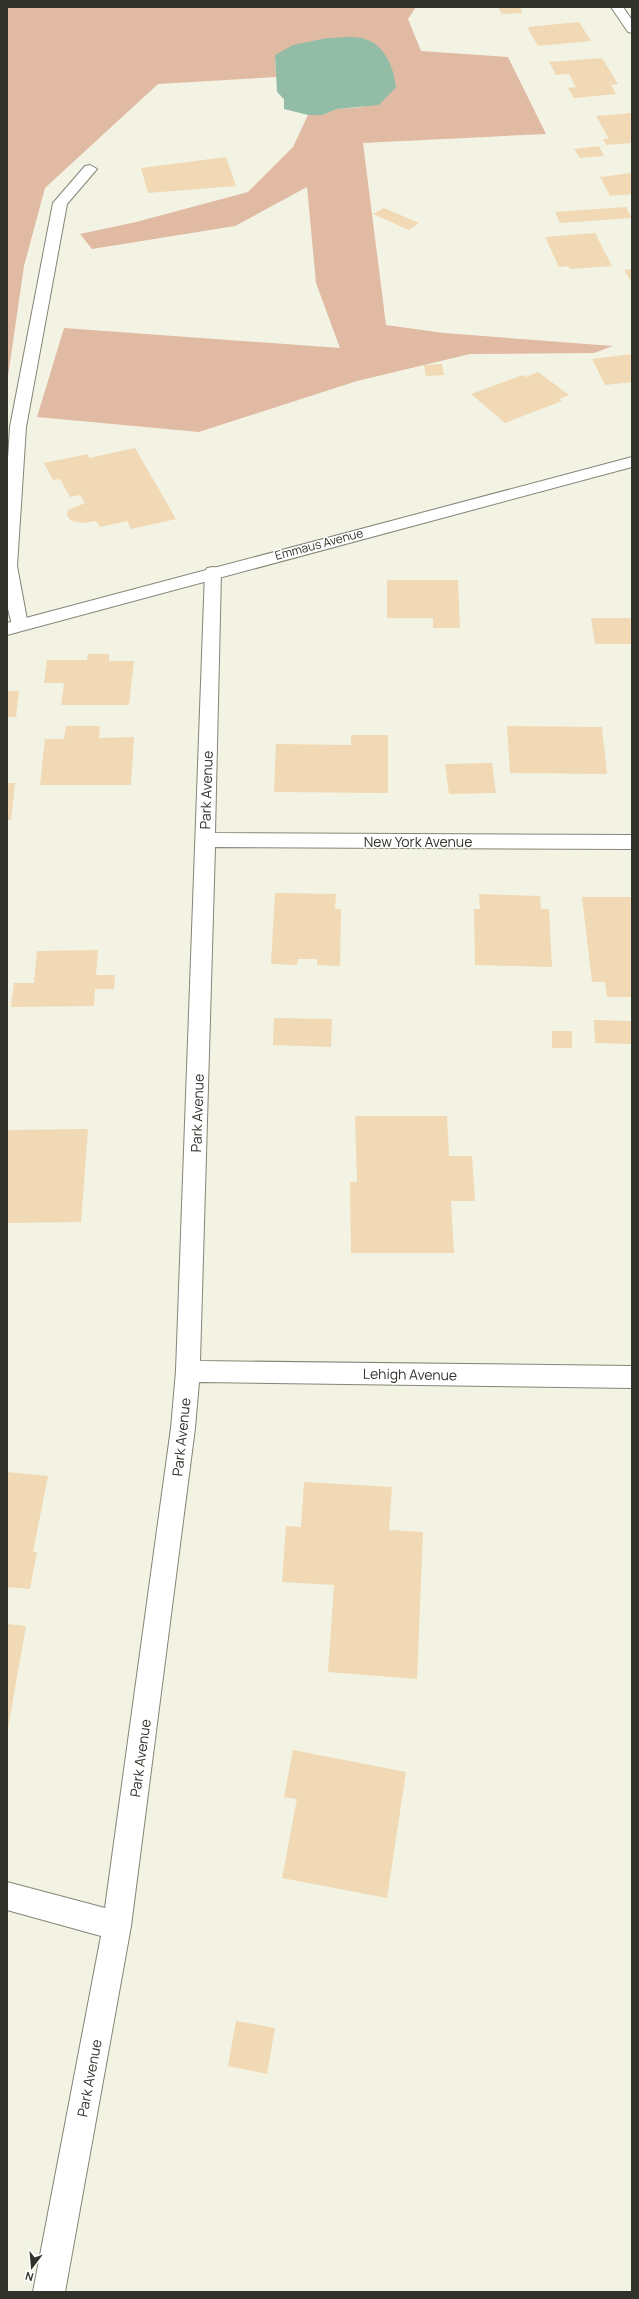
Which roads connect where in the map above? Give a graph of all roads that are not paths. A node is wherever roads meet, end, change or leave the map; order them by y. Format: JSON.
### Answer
{"nodes":[{"id":1,"x":617,"y":7,"type":"edge"},
{"id":2,"x":632,"y":29,"type":"edge"},
{"id":3,"x":90,"y":169,"type":"dead end"},
{"id":4,"x":632,"y":462,"type":"edge"},
{"id":5,"x":214,"y":572,"type":"junction"},
{"id":6,"x":13,"y":627,"type":"edge"},
{"id":7,"x":204,"y":840,"type":"junction"},
{"id":8,"x":632,"y":842,"type":"edge"},
{"id":9,"x":188,"y":1371,"type":"junction"},
{"id":10,"x":632,"y":1377,"type":"edge"},
{"id":11,"x":7,"y":1896,"type":"edge"},
{"id":12,"x":117,"y":1926,"type":"junction"},
{"id":13,"x":49,"y":2292,"type":"edge"}],
"edges":[{"from":1,"to":2,"type":"street"},
{"from":3,"to":6,"type":"street"},
{"from":4,"to":5,"type":"street","name":"Emmaus Avenue"},
{"from":5,"to":6,"type":"street","name":"Emmaus Avenue"},
{"from":5,"to":7,"type":"street","name":"Park Avenue"},
{"from":7,"to":8,"type":"street","name":"New York Avenue"},
{"from":7,"to":9,"type":"street","name":"Park Avenue"},
{"from":9,"to":10,"type":"street","name":"Lehigh Avenue"},
{"from":9,"to":12,"type":"street","name":"Park Avenue"},
{"from":11,"to":12,"type":"street"},
{"from":12,"to":13,"type":"street","name":"Park Avenue"}]}
